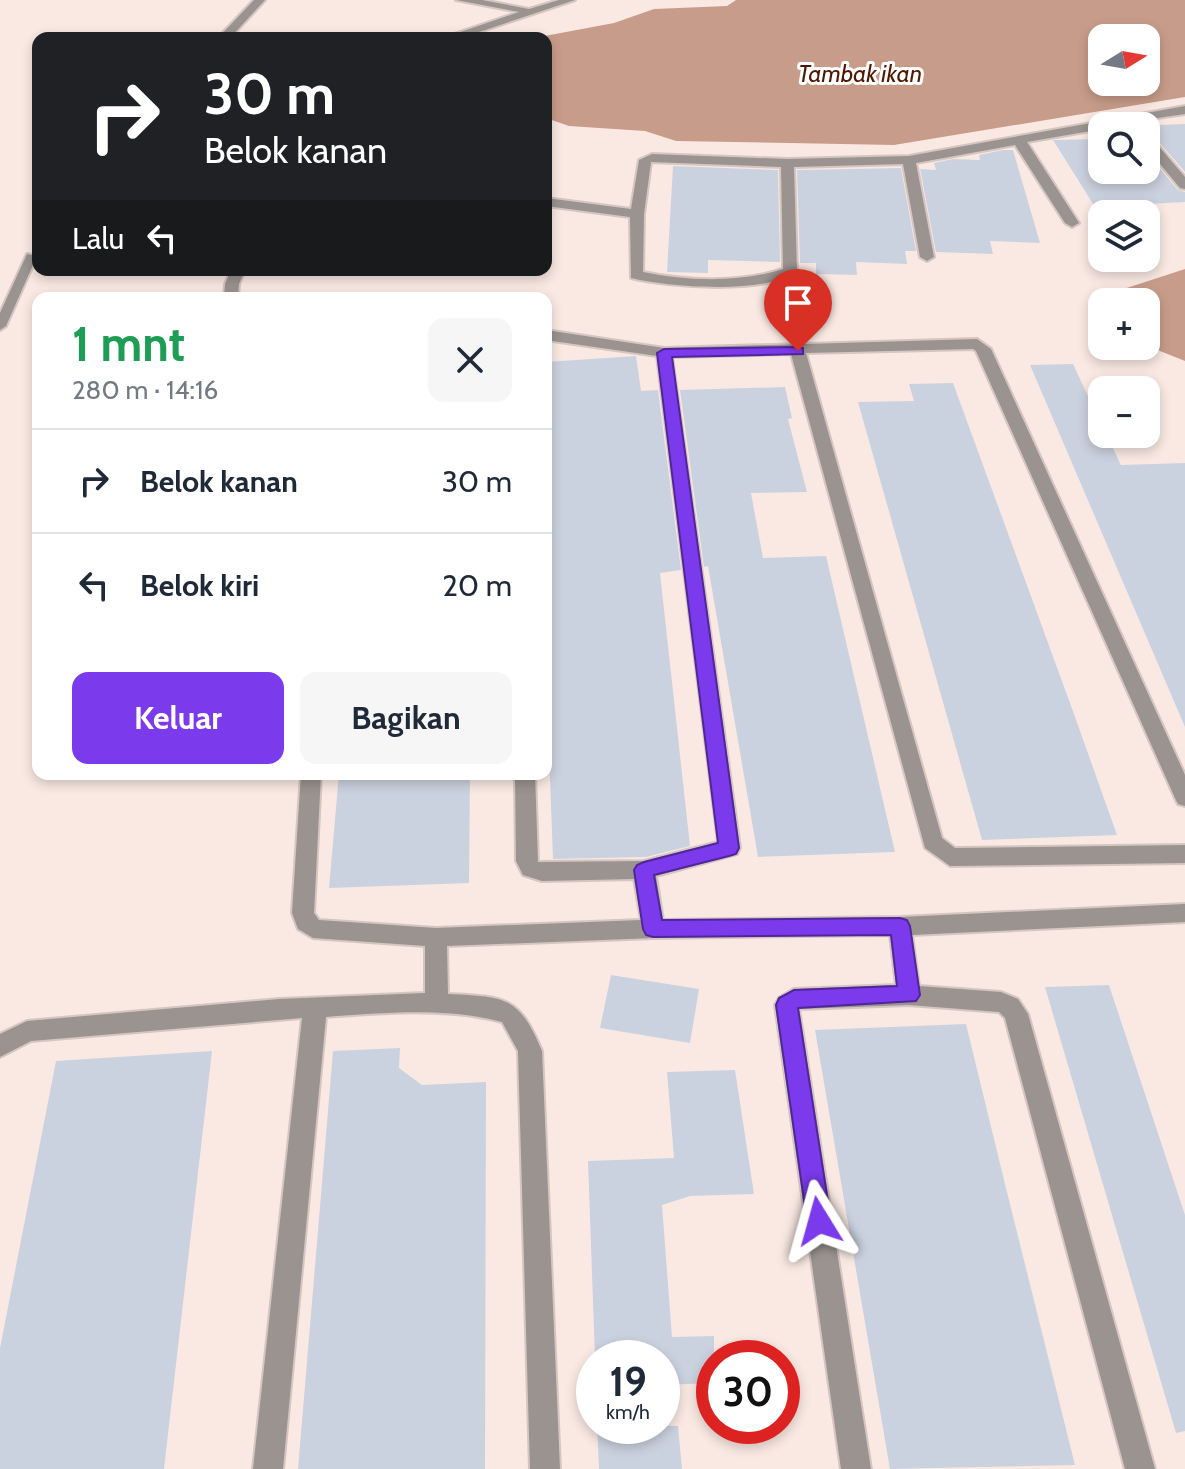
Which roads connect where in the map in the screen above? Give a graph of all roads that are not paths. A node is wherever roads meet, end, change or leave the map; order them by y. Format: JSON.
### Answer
{"nodes":[{"id":1,"x":260,"y":0,"type":"edge"},
{"id":2,"x":461,"y":0,"type":"edge"},
{"id":3,"x":570,"y":0,"type":"edge"},
{"id":4,"x":529,"y":11,"type":"junction"},
{"id":5,"x":230,"y":32,"type":"edge"},
{"id":6,"x":467,"y":32,"type":"edge"},
{"id":7,"x":1185,"y":110,"type":"edge"},
{"id":8,"x":1160,"y":116,"type":"edge"},
{"id":9,"x":1088,"y":129,"type":"edge"},
{"id":10,"x":1018,"y":139,"type":"junction"},
{"id":11,"x":1160,"y":156,"type":"edge"},
{"id":12,"x":909,"y":160,"type":"junction"},
{"id":13,"x":787,"y":163,"type":"junction"},
{"id":14,"x":1185,"y":185,"type":"edge"},
{"id":15,"x":552,"y":203,"type":"edge"},
{"id":16,"x":637,"y":214,"type":"junction"},
{"id":17,"x":1072,"y":223,"type":"dead end"},
{"id":18,"x":31,"y":256,"type":"dead end"},
{"id":19,"x":927,"y":257,"type":"dead end"},
{"id":20,"x":0,"y":326,"type":"edge"},
{"id":21,"x":552,"y":336,"type":"edge"},
{"id":22,"x":798,"y":351,"type":"junction"},
{"id":23,"x":664,"y":353,"type":"junction"},
{"id":24,"x":311,"y":780,"type":"edge"},
{"id":25,"x":525,"y":780,"type":"edge"},
{"id":26,"x":1185,"y":798,"type":"edge"},
{"id":27,"x":1185,"y":854,"type":"edge"},
{"id":28,"x":644,"y":870,"type":"junction"},
{"id":29,"x":1185,"y":913,"type":"edge"},
{"id":30,"x":900,"y":926,"type":"junction"},
{"id":31,"x":653,"y":929,"type":"junction"},
{"id":32,"x":436,"y":937,"type":"junction"},
{"id":33,"x":909,"y":995,"type":"junction"},
{"id":34,"x":437,"y":1003,"type":"junction"},
{"id":35,"x":315,"y":1008,"type":"junction"},
{"id":36,"x":0,"y":1046,"type":"edge"},
{"id":37,"x":268,"y":1469,"type":"edge"},
{"id":38,"x":545,"y":1469,"type":"edge"},
{"id":39,"x":856,"y":1469,"type":"edge"},
{"id":40,"x":1140,"y":1469,"type":"edge"}],
"edges":[{"from":1,"to":5,"type":"street"},
{"from":2,"to":4,"type":"street"},
{"from":3,"to":4,"type":"street"},
{"from":4,"to":6,"type":"street"},
{"from":7,"to":8,"type":"street"},
{"from":9,"to":10,"type":"street"},
{"from":10,"to":12,"type":"street"},
{"from":10,"to":17,"type":"street"},
{"from":11,"to":14,"type":"street"},
{"from":12,"to":13,"type":"street"},
{"from":12,"to":19,"type":"street"},
{"from":13,"to":16,"type":"street"},
{"from":13,"to":16,"type":"street"},
{"from":15,"to":16,"type":"street"},
{"from":18,"to":20,"type":"lane"},
{"from":21,"to":23,"type":"street"},
{"from":22,"to":23,"type":"street"},
{"from":22,"to":26,"type":"street"},
{"from":22,"to":27,"type":"street"},
{"from":23,"to":28,"type":"street"},
{"from":24,"to":32,"type":"street"},
{"from":25,"to":28,"type":"street"},
{"from":28,"to":31,"type":"street"},
{"from":29,"to":30,"type":"street"},
{"from":30,"to":31,"type":"street"},
{"from":30,"to":33,"type":"street"},
{"from":31,"to":32,"type":"street"},
{"from":32,"to":34,"type":"street"},
{"from":33,"to":39,"type":"street"},
{"from":33,"to":40,"type":"street"},
{"from":34,"to":35,"type":"street"},
{"from":34,"to":38,"type":"street"},
{"from":35,"to":36,"type":"street"},
{"from":35,"to":37,"type":"street"}]}
